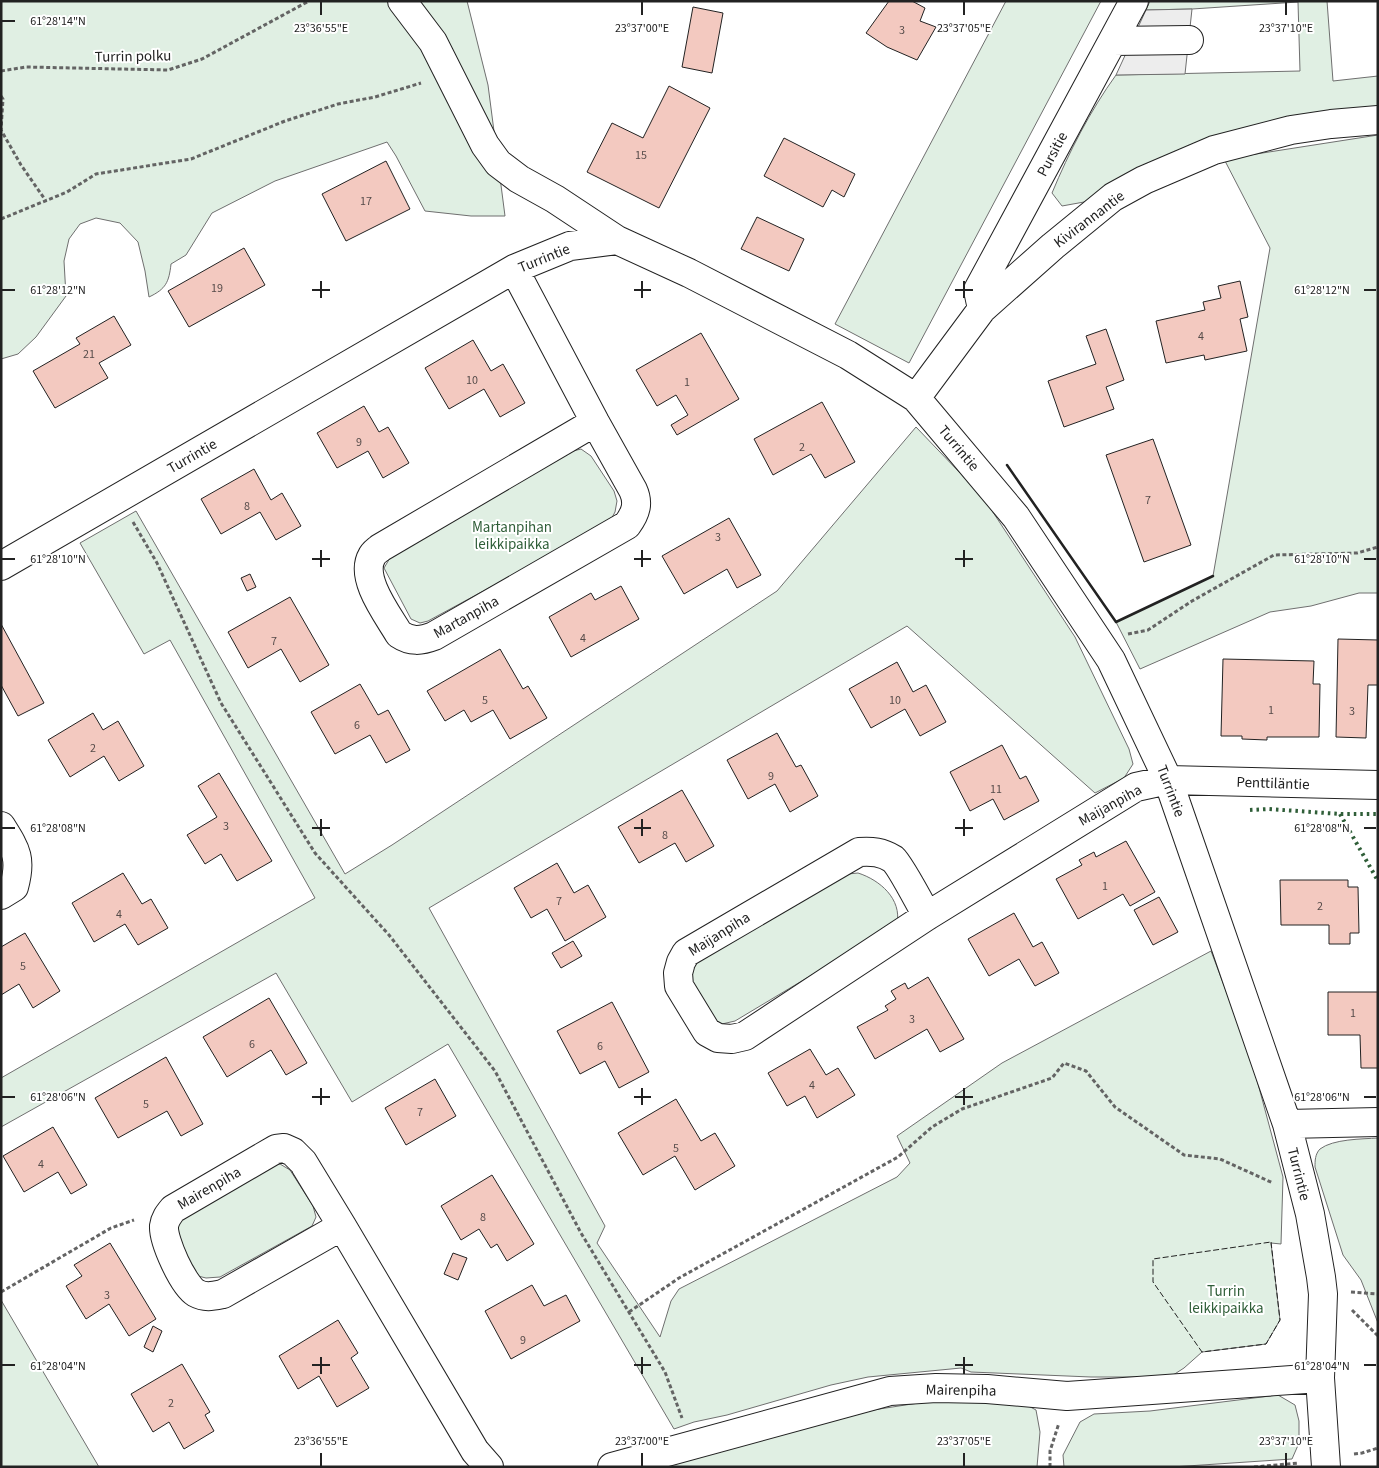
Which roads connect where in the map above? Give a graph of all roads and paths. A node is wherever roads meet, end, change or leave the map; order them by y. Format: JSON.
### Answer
{"nodes":[{"id":1,"x":309,"y":1,"type":"edge"},
{"id":2,"x":402,"y":1,"type":"edge"},
{"id":3,"x":1134,"y":1,"type":"edge"},
{"id":4,"x":1189,"y":40,"type":"dead end"},
{"id":5,"x":1113,"y":41,"type":"junction"},
{"id":6,"x":1,"y":71,"type":"edge"},
{"id":7,"x":448,"y":73,"type":"junction"},
{"id":8,"x":1,"y":96,"type":"edge"},
{"id":9,"x":1378,"y":120,"type":"edge"},
{"id":10,"x":46,"y":201,"type":"junction"},
{"id":11,"x":1,"y":219,"type":"edge"},
{"id":12,"x":617,"y":240,"type":"junction"},
{"id":13,"x":514,"y":269,"type":"junction"},
{"id":14,"x":982,"y":309,"type":"junction"},
{"id":15,"x":916,"y":398,"type":"junction"},
{"id":16,"x":595,"y":422,"type":"junction"},
{"id":17,"x":119,"y":498,"type":"junction"},
{"id":18,"x":1378,"y":547,"type":"edge"},
{"id":19,"x":1,"y":566,"type":"edge"},
{"id":20,"x":1098,"y":640,"type":"junction"},
{"id":21,"x":1168,"y":780,"type":"junction"},
{"id":22,"x":1378,"y":785,"type":"edge"},
{"id":23,"x":1,"y":826,"type":"edge"},
{"id":24,"x":1,"y":895,"type":"edge"},
{"id":25,"x":927,"y":916,"type":"junction"},
{"id":26,"x":1378,"y":1122,"type":"edge"},
{"id":27,"x":1286,"y":1124,"type":"junction"},
{"id":28,"x":1278,"y":1186,"type":"dead end"},
{"id":29,"x":134,"y":1220,"type":"dead end"},
{"id":30,"x":342,"y":1226,"type":"junction"},
{"id":31,"x":1,"y":1292,"type":"edge"},
{"id":32,"x":629,"y":1312,"type":"junction"},
{"id":33,"x":1320,"y":1378,"type":"junction"},
{"id":34,"x":1067,"y":1396,"type":"junction"},
{"id":35,"x":690,"y":1445,"type":"junction"},
{"id":36,"x":489,"y":1467,"type":"edge"},
{"id":37,"x":612,"y":1467,"type":"edge"},
{"id":38,"x":1050,"y":1467,"type":"edge"},
{"id":39,"x":1326,"y":1467,"type":"edge"}],
"edges":[{"from":1,"to":6,"type":"path","name":"Turrin polku"},
{"from":2,"to":7,"type":"street"},
{"from":3,"to":5,"type":"street","name":"Pursitie"},
{"from":4,"to":5,"type":"street"},
{"from":5,"to":14,"type":"street","name":"Pursitie"},
{"from":7,"to":10,"type":"path"},
{"from":7,"to":12,"type":"street"},
{"from":8,"to":10,"type":"path"},
{"from":9,"to":14,"type":"street","name":"Kivirannantie"},
{"from":10,"to":11,"type":"path"},
{"from":12,"to":13,"type":"street","name":"Turrintie"},
{"from":12,"to":15,"type":"street","name":"Turrintie"},
{"from":13,"to":16,"type":"street","name":"Martanpiha"},
{"from":13,"to":17,"type":"street","name":"Turrintie"},
{"from":14,"to":15,"type":"street","name":"Kivirannantie"},
{"from":15,"to":20,"type":"street","name":"Turrintie"},
{"from":16,"to":16,"type":"street","name":"Martanpiha"},
{"from":17,"to":19,"type":"street","name":"Turrintie"},
{"from":17,"to":32,"type":"path"},
{"from":18,"to":20,"type":"path"},
{"from":20,"to":21,"type":"street","name":"Turrintie"},
{"from":21,"to":22,"type":"street","name":"Penttiläntie"},
{"from":21,"to":25,"type":"street","name":"Maijanpiha"},
{"from":21,"to":27,"type":"street","name":"Turrintie"},
{"from":23,"to":24,"type":"street"},
{"from":25,"to":25,"type":"street","name":"Maijanpiha"},
{"from":26,"to":27,"type":"street"},
{"from":27,"to":33,"type":"street","name":"Turrintie"},
{"from":28,"to":32,"type":"path"},
{"from":29,"to":31,"type":"path"},
{"from":30,"to":30,"type":"street","name":"Mairenpiha"},
{"from":30,"to":36,"type":"street","name":"Mairenpiha"},
{"from":32,"to":35,"type":"path"},
{"from":33,"to":34,"type":"street","name":"Mairenpiha"},
{"from":33,"to":39,"type":"street","name":"Turrintie"},
{"from":34,"to":35,"type":"street","name":"Mairenpiha"},
{"from":34,"to":38,"type":"path"},
{"from":35,"to":37,"type":"street","name":"Mairenpiha"}]}
